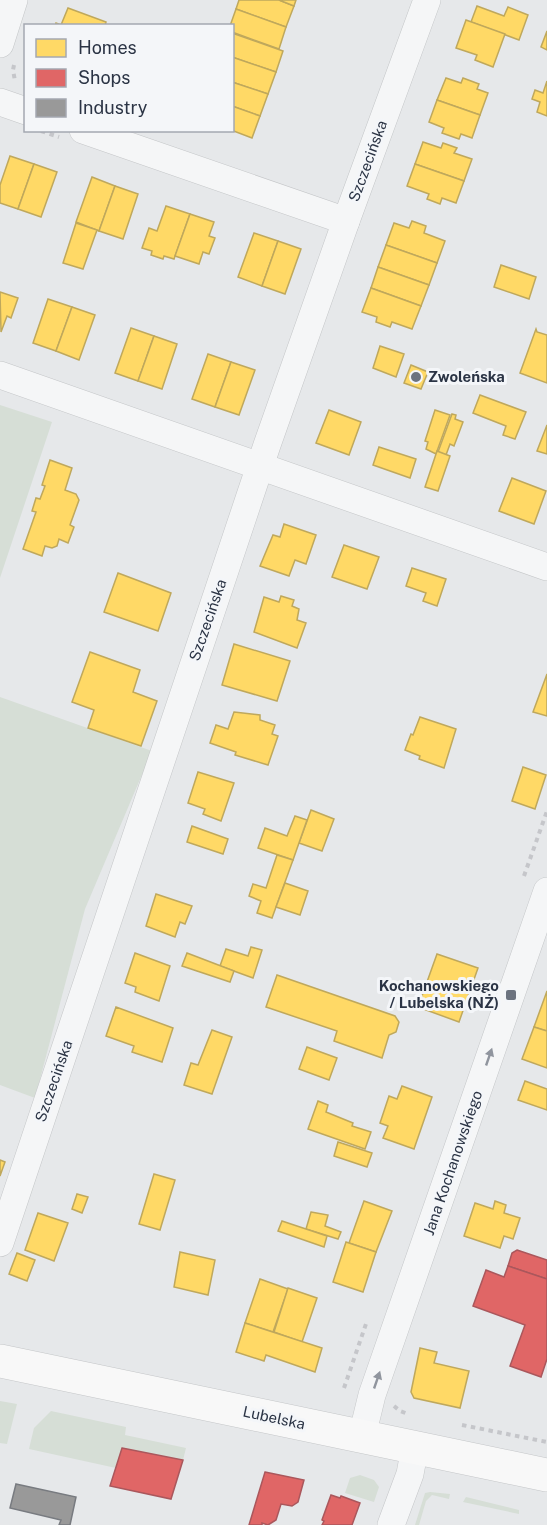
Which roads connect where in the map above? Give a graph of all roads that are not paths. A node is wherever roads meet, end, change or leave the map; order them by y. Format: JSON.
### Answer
{"nodes":[{"id":1,"x":14,"y":0,"type":"edge"},
{"id":2,"x":427,"y":0,"type":"edge"},
{"id":3,"x":5,"y":44,"type":"edge"},
{"id":4,"x":73,"y":134,"type":"edge"},
{"id":5,"x":346,"y":221,"type":"junction"},
{"id":6,"x":0,"y":375,"type":"edge"},
{"id":7,"x":260,"y":467,"type":"junction"},
{"id":8,"x":547,"y":567,"type":"edge"},
{"id":9,"x":547,"y":891,"type":"edge"},
{"id":10,"x":0,"y":1244,"type":"edge"},
{"id":11,"x":0,"y":1361,"type":"edge"},
{"id":12,"x":415,"y":1432,"type":"junction"},
{"id":13,"x":362,"y":1436,"type":"junction"},
{"id":14,"x":547,"y":1475,"type":"edge"},
{"id":15,"x":391,"y":1525,"type":"edge"}],
"edges":[{"from":1,"to":3,"type":"street"},
{"from":2,"to":5,"type":"street","name":"Szczecińska"},
{"from":4,"to":5,"type":"street"},
{"from":5,"to":7,"type":"street","name":"Szczecińska"},
{"from":6,"to":7,"type":"street"},
{"from":7,"to":8,"type":"street"},
{"from":7,"to":10,"type":"street","name":"Szczecińska"},
{"from":13,"to":9,"type":"street","name":"Jana Kochanowskiego","one_way":true},
{"from":11,"to":13,"type":"main road","name":"Lubelska"},
{"from":12,"to":13,"type":"main road","name":"Lubelska"},
{"from":12,"to":14,"type":"main road","name":"Lubelska"},
{"from":12,"to":15,"type":"street"}]}
